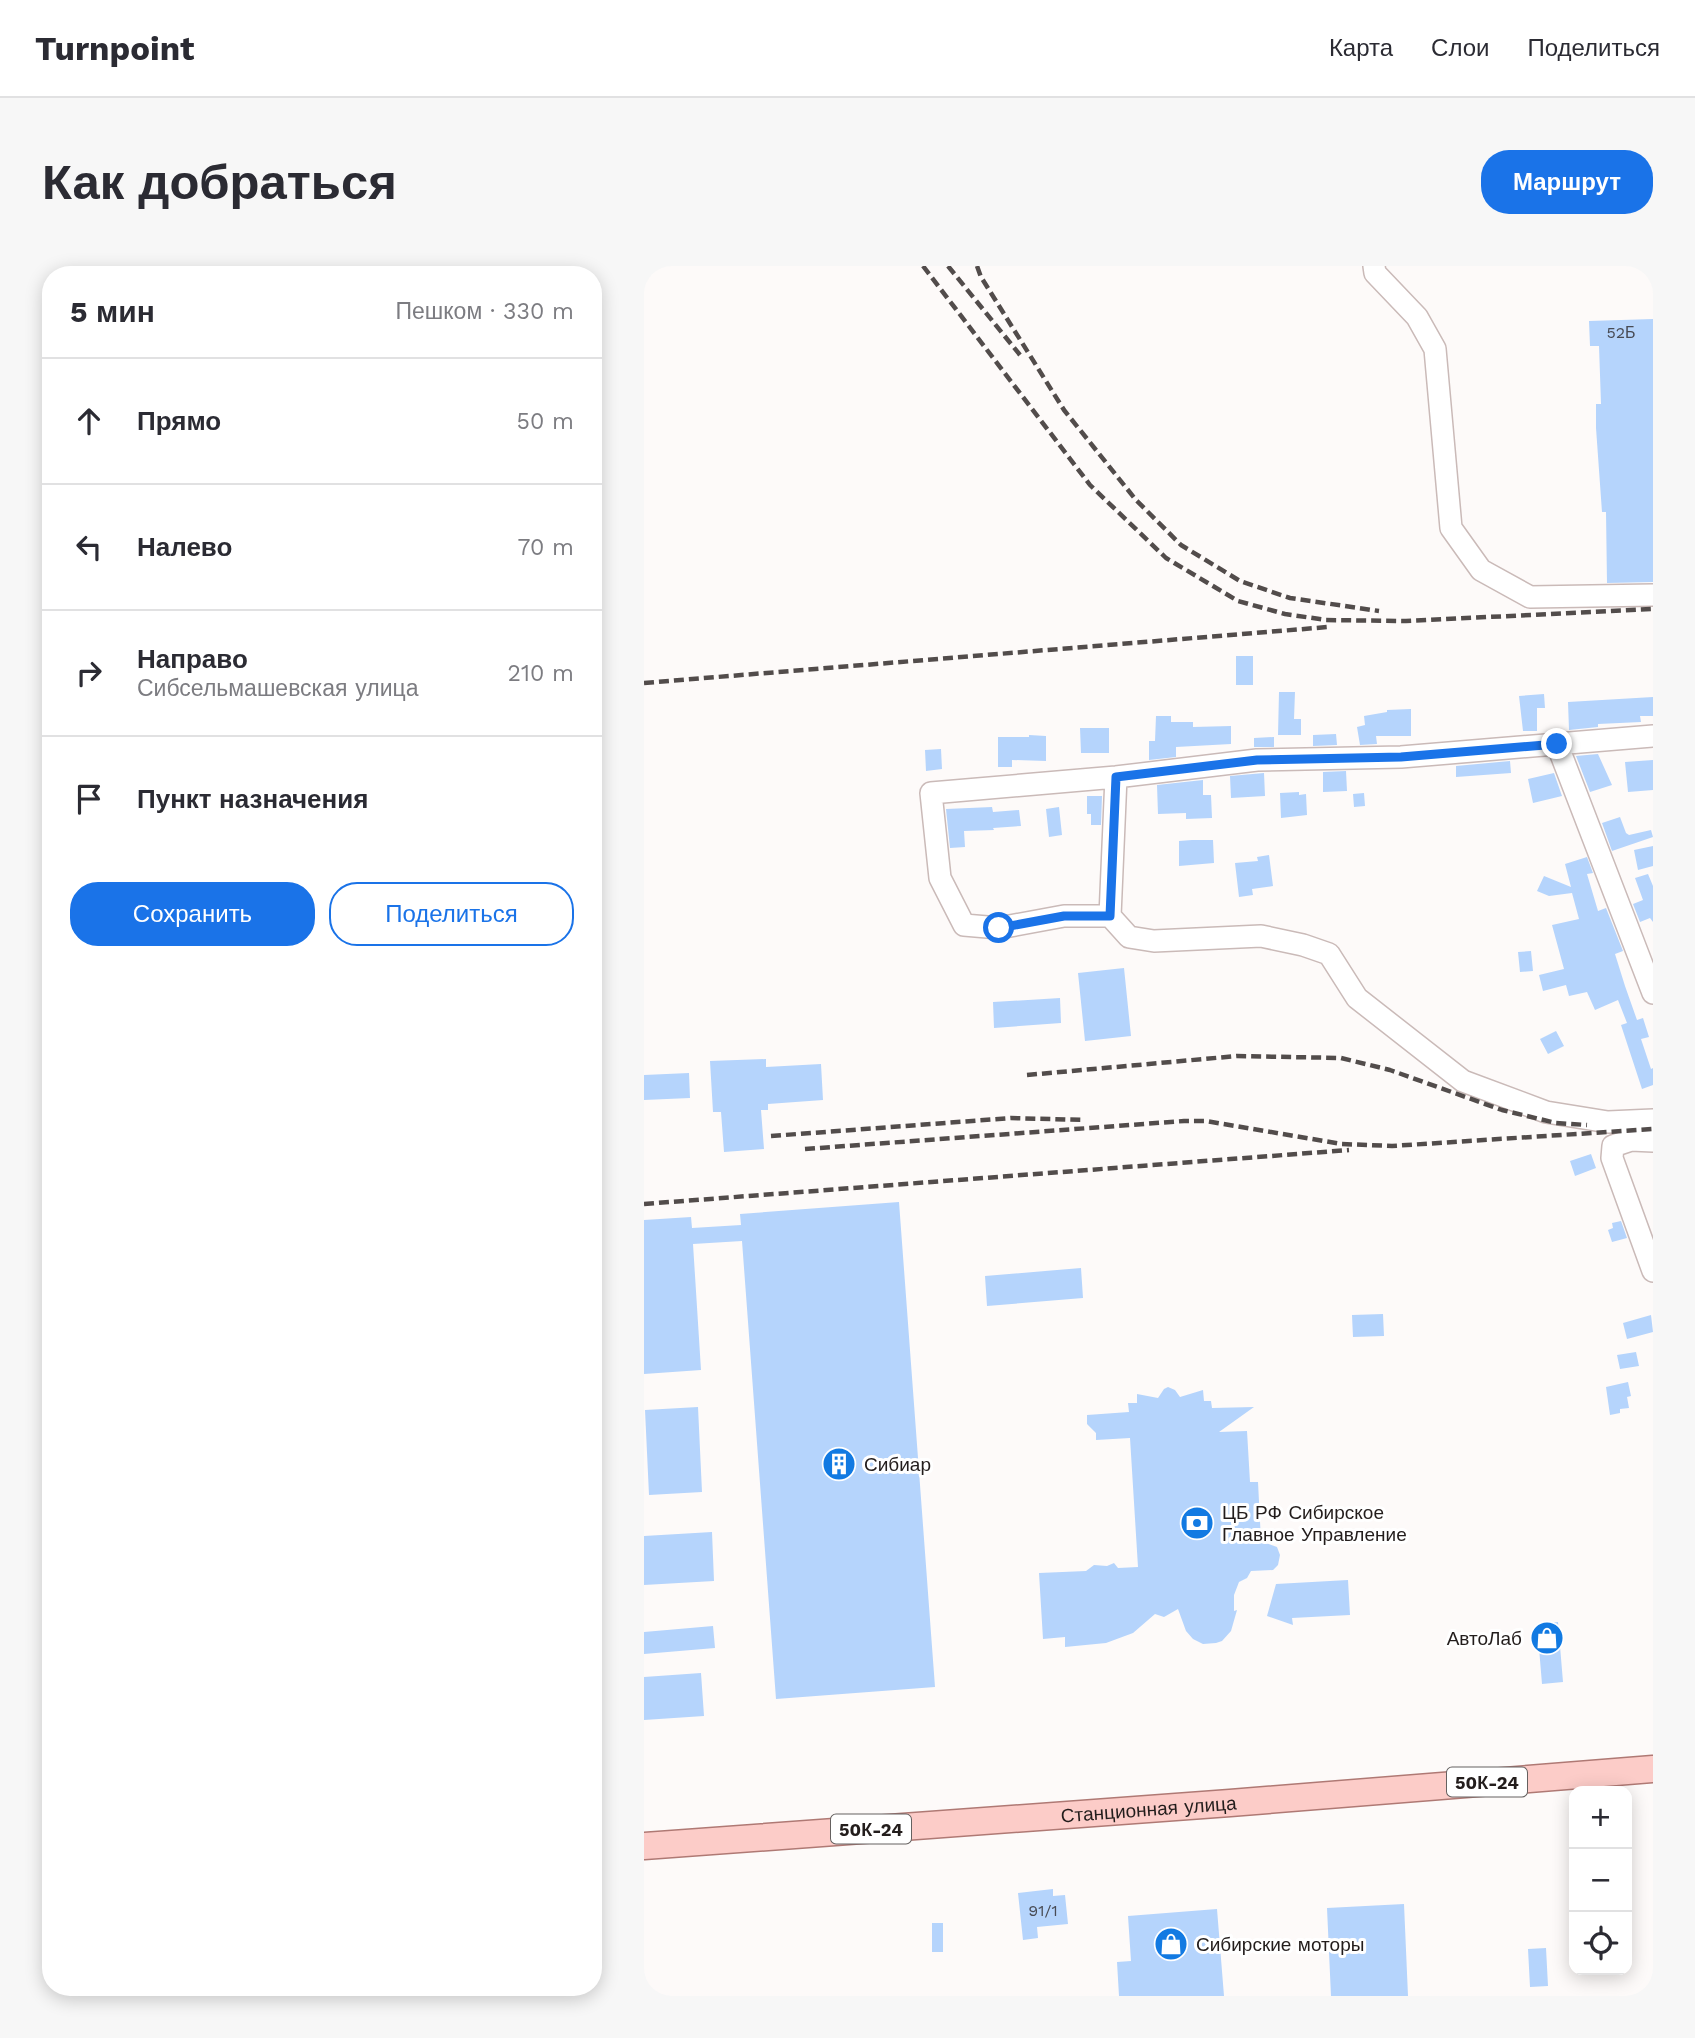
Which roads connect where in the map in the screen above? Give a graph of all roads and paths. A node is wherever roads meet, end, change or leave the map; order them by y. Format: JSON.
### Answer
{"nodes":[{"id":1,"x":1374,"y":266,"type":"edge"},
{"id":2,"x":1653,"y":595,"type":"edge"},
{"id":3,"x":1653,"y":736,"type":"edge"},
{"id":4,"x":1557,"y":744,"type":"junction"},
{"id":5,"x":1116,"y":777,"type":"junction"},
{"id":6,"x":1110,"y":916,"type":"junction"},
{"id":7,"x":1653,"y":993,"type":"edge"},
{"id":8,"x":1653,"y":1120,"type":"edge"},
{"id":9,"x":1653,"y":1140,"type":"edge"},
{"id":10,"x":1653,"y":1271,"type":"edge"},
{"id":11,"x":1653,"y":1769,"type":"edge"},
{"id":12,"x":644,"y":1846,"type":"edge"}],
"edges":[{"from":1,"to":2,"type":"street"},
{"from":3,"to":4,"type":"street"},
{"from":4,"to":5,"type":"street"},
{"from":4,"to":7,"type":"street"},
{"from":5,"to":6,"type":"street"},
{"from":5,"to":6,"type":"street"},
{"from":6,"to":8,"type":"street"},
{"from":9,"to":10,"type":"street"},
{"from":11,"to":12,"type":"main road","name":"Станционная улица","number":"50К-24"}]}
